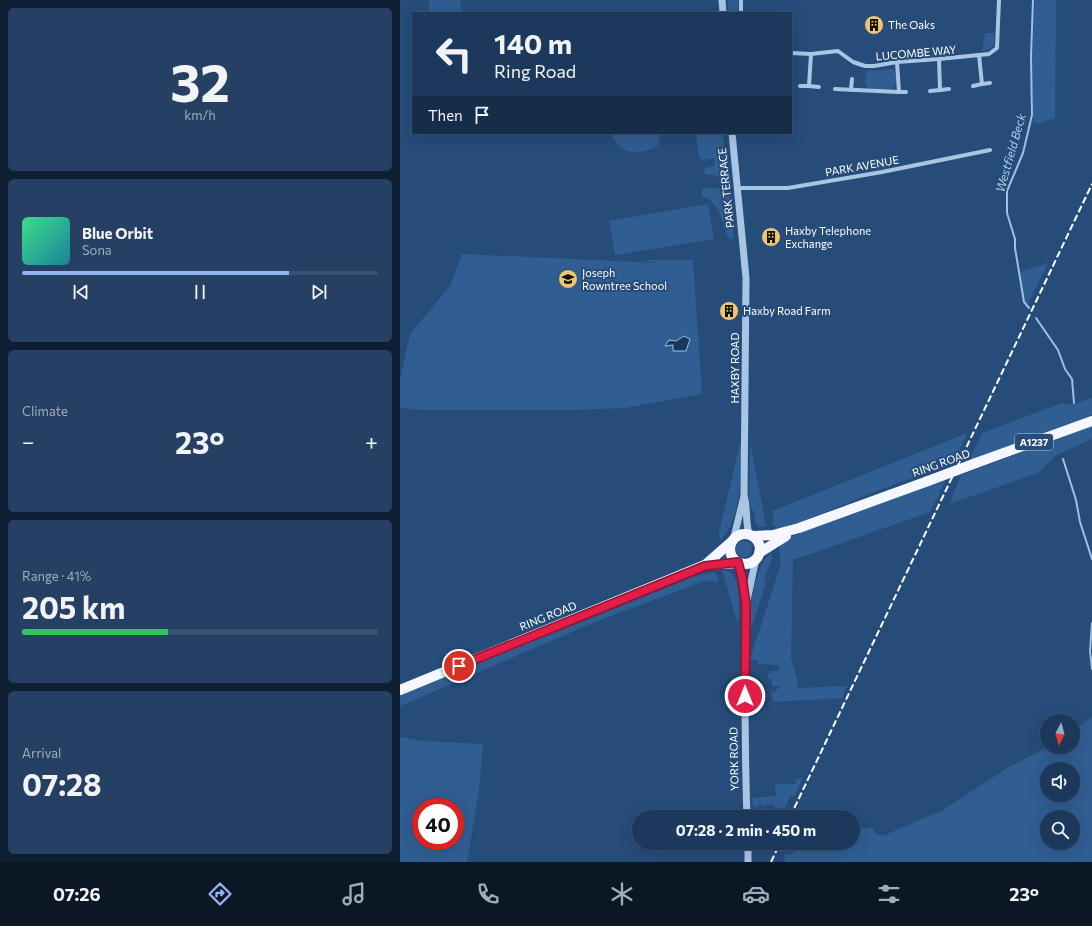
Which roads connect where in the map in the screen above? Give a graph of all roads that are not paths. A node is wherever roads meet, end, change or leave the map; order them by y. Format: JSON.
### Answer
{"nodes":[{"id":1,"x":722,"y":0,"type":"edge"},
{"id":2,"x":741,"y":0,"type":"edge"},
{"id":3,"x":999,"y":0,"type":"edge"},
{"id":4,"x":722,"y":12,"type":"edge"},
{"id":5,"x":741,"y":12,"type":"edge"},
{"id":6,"x":792,"y":53,"type":"edge"},
{"id":7,"x":811,"y":54,"type":"junction"},
{"id":8,"x":979,"y":55,"type":"junction"},
{"id":9,"x":939,"y":60,"type":"junction"},
{"id":10,"x":897,"y":62,"type":"junction"},
{"id":11,"x":852,"y":79,"type":"dead end"},
{"id":12,"x":990,"y":83,"type":"dead end"},
{"id":13,"x":982,"y":84,"type":"junction"},
{"id":14,"x":800,"y":86,"type":"dead end"},
{"id":15,"x":809,"y":86,"type":"junction"},
{"id":16,"x":973,"y":86,"type":"dead end"},
{"id":17,"x":819,"y":87,"type":"dead end"},
{"id":18,"x":835,"y":89,"type":"dead end"},
{"id":19,"x":851,"y":90,"type":"junction"},
{"id":20,"x":930,"y":90,"type":"dead end"},
{"id":21,"x":940,"y":90,"type":"junction"},
{"id":22,"x":949,"y":90,"type":"dead end"},
{"id":23,"x":899,"y":92,"type":"junction"},
{"id":24,"x":906,"y":92,"type":"dead end"},
{"id":25,"x":732,"y":134,"type":"edge"},
{"id":26,"x":990,"y":150,"type":"dead end"},
{"id":27,"x":737,"y":188,"type":"junction"},
{"id":28,"x":742,"y":240,"type":"joint"},
{"id":29,"x":1092,"y":421,"type":"edge"},
{"id":30,"x":744,"y":496,"type":"junction"},
{"id":31,"x":799,"y":528,"type":"junction"},
{"id":32,"x":751,"y":535,"type":"junction"},
{"id":33,"x":732,"y":540,"type":"junction"},
{"id":34,"x":758,"y":556,"type":"junction"},
{"id":35,"x":738,"y":563,"type":"junction"},
{"id":36,"x":705,"y":566,"type":"junction"},
{"id":37,"x":746,"y":605,"type":"junction"},
{"id":38,"x":400,"y":690,"type":"edge"},
{"id":39,"x":747,"y":810,"type":"edge"},
{"id":40,"x":748,"y":850,"type":"edge"},
{"id":41,"x":748,"y":862,"type":"edge"}],
"edges":[{"from":1,"to":4,"type":"street"},
{"from":2,"to":5,"type":"street"},
{"from":3,"to":8,"type":"street","name":"LUCOMBE WAY"},
{"from":6,"to":7,"type":"street","name":"LUCOMBE WAY"},
{"from":7,"to":10,"type":"street","name":"LUCOMBE WAY"},
{"from":7,"to":15,"type":"street"},
{"from":8,"to":9,"type":"street","name":"LUCOMBE WAY"},
{"from":8,"to":13,"type":"street"},
{"from":9,"to":10,"type":"street","name":"LUCOMBE WAY"},
{"from":9,"to":21,"type":"street"},
{"from":10,"to":23,"type":"street"},
{"from":11,"to":19,"type":"street"},
{"from":12,"to":13,"type":"street"},
{"from":13,"to":16,"type":"street"},
{"from":14,"to":15,"type":"street"},
{"from":15,"to":17,"type":"street"},
{"from":18,"to":19,"type":"street"},
{"from":19,"to":23,"type":"street"},
{"from":20,"to":21,"type":"street"},
{"from":21,"to":22,"type":"street"},
{"from":23,"to":24,"type":"street"},
{"from":25,"to":27,"type":"street","name":"PARK TERRACE"},
{"from":26,"to":27,"type":"street","name":"PARK AVENUE"},
{"from":27,"to":28,"type":"street","name":"PARK TERRACE"},
{"from":28,"to":30,"type":"street","name":"HAXBY ROAD"},
{"from":29,"to":31,"type":"highway","name":"RING ROAD","number":"A1237","bridge":true},
{"from":30,"to":32,"type":"street","name":"HAXBY ROAD"},
{"from":30,"to":33,"type":"street","name":"HAXBY ROAD"},
{"from":31,"to":32,"type":"highway","name":"RING ROAD","number":"A1237"},
{"from":31,"to":34,"type":"highway","name":"RING ROAD","number":"A1237"},
{"from":32,"to":33,"type":"highway"},
{"from":32,"to":34,"type":"highway"},
{"from":33,"to":35,"type":"highway"},
{"from":33,"to":36,"type":"highway","name":"RING ROAD"},
{"from":34,"to":35,"type":"highway"},
{"from":34,"to":37,"type":"street","name":"YORK ROAD"},
{"from":35,"to":36,"type":"highway","name":"RING ROAD"},
{"from":35,"to":37,"type":"street","name":"YORK ROAD"},
{"from":36,"to":38,"type":"highway","name":"RING ROAD"},
{"from":37,"to":39,"type":"street","name":"YORK ROAD"},
{"from":40,"to":41,"type":"street"}]}
